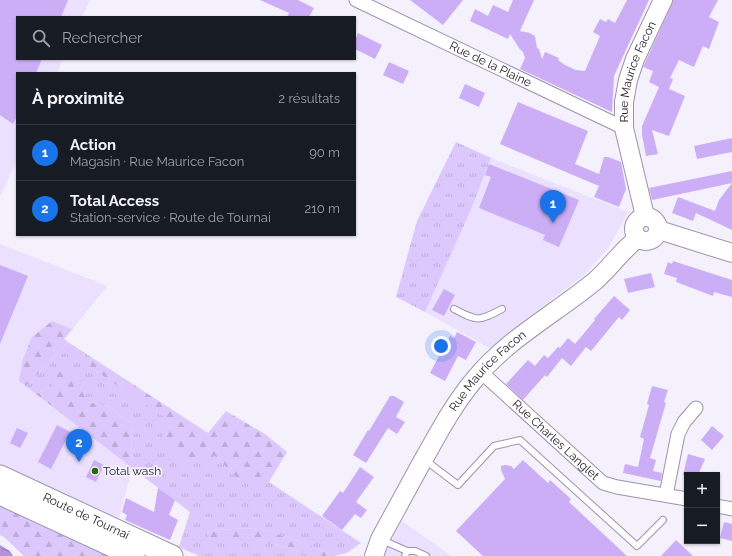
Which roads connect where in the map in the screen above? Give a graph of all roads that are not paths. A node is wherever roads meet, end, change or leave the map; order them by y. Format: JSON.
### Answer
{"nodes":[{"id":1,"x":356,"y":0,"type":"edge"},
{"id":2,"x":663,"y":0,"type":"edge"},
{"id":3,"x":624,"y":128,"type":"junction"},
{"id":4,"x":645,"y":216,"type":"junction"},
{"id":5,"x":658,"y":230,"type":"junction"},
{"id":6,"x":638,"y":238,"type":"junction"},
{"id":7,"x":732,"y":253,"type":"edge"},
{"id":8,"x":454,"y":309,"type":"dead end"},
{"id":9,"x":502,"y":309,"type":"dead end"},
{"id":10,"x":481,"y":372,"type":"junction"},
{"id":11,"x":696,"y":408,"type":"dead end"},
{"id":12,"x":424,"y":458,"type":"junction"},
{"id":13,"x":0,"y":476,"type":"edge"},
{"id":14,"x":0,"y":494,"type":"edge"},
{"id":15,"x":666,"y":495,"type":"junction"},
{"id":16,"x":684,"y":498,"type":"edge"},
{"id":17,"x":720,"y":507,"type":"edge"},
{"id":18,"x":732,"y":509,"type":"edge"},
{"id":19,"x":664,"y":520,"type":"dead end"},
{"id":20,"x":92,"y":529,"type":"dead end"},
{"id":21,"x":380,"y":539,"type":"junction"},
{"id":22,"x":135,"y":553,"type":"edge"},
{"id":23,"x":406,"y":554,"type":"edge"},
{"id":24,"x":172,"y":556,"type":"edge"},
{"id":25,"x":361,"y":556,"type":"edge"},
{"id":26,"x":374,"y":556,"type":"edge"},
{"id":27,"x":426,"y":556,"type":"edge"}],
"edges":[{"from":1,"to":3,"type":"street","name":"Rue de la Plaine"},
{"from":2,"to":3,"type":"street","name":"Rue Maurice Facon"},
{"from":3,"to":4,"type":"street","name":"Rue Maurice Facon"},
{"from":4,"to":5,"type":"street"},
{"from":4,"to":6,"type":"street"},
{"from":5,"to":6,"type":"street"},
{"from":5,"to":7,"type":"street"},
{"from":6,"to":10,"type":"street","name":"Rue Maurice Facon"},
{"from":8,"to":9,"type":"lane"},
{"from":10,"to":12,"type":"street","name":"Rue Maurice Facon"},
{"from":10,"to":15,"type":"street","name":"Rue Charles Langlet"},
{"from":11,"to":15,"type":"street"},
{"from":12,"to":19,"type":"lane"},
{"from":12,"to":21,"type":"street","name":"Rue Maurice Facon"},
{"from":13,"to":24,"type":"main road","name":"Route de Tournai"},
{"from":14,"to":22,"type":"main road","name":"Route de Tournai"},
{"from":15,"to":16,"type":"street","name":"Rue Charles Langlet"},
{"from":17,"to":18,"type":"street"},
{"from":20,"to":22,"type":"lane"},
{"from":21,"to":23,"type":"lane"},
{"from":21,"to":25,"type":"street","name":"Rue Maurice Facon"},
{"from":21,"to":26,"type":"street","name":"Rue Maurice Facon"},
{"from":23,"to":27,"type":"lane"}]}
